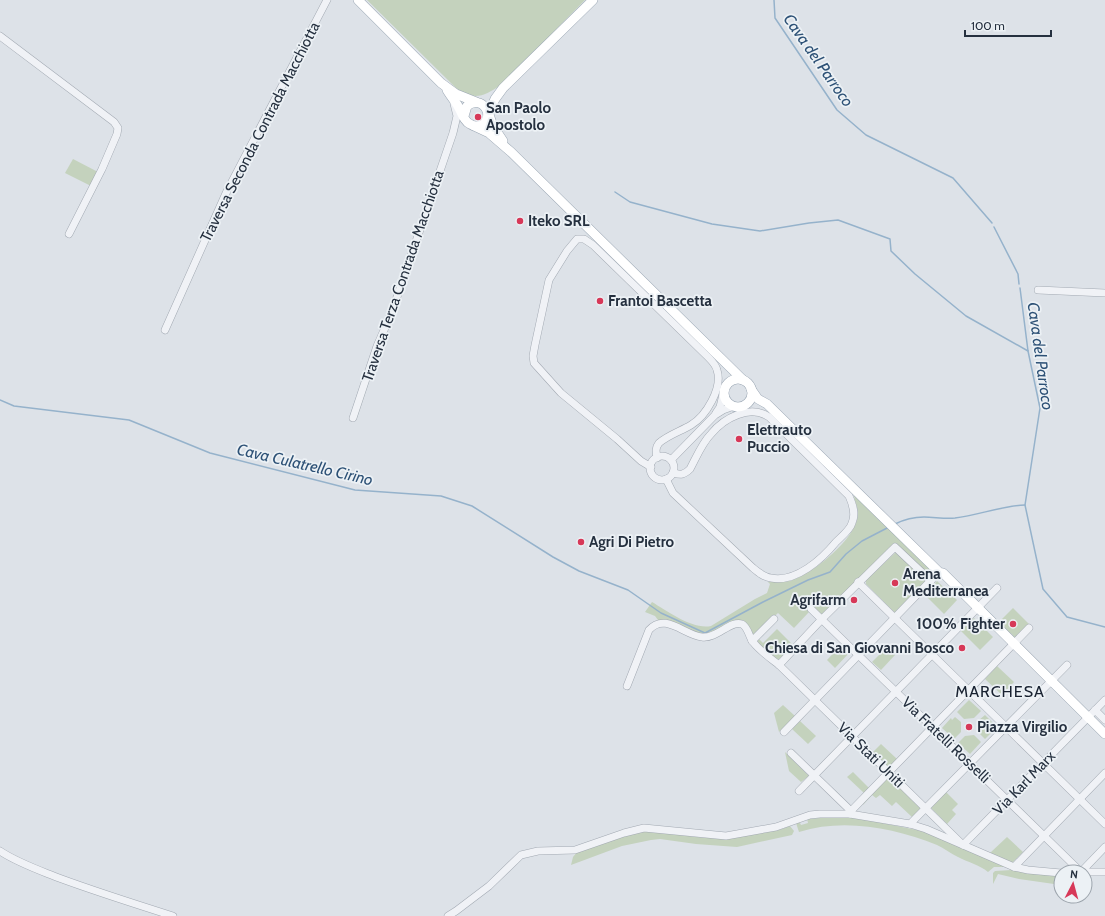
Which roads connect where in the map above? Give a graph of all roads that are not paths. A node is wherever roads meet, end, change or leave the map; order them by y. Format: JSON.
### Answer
{"nodes":[{"id":1,"x":327,"y":0,"type":"edge"},
{"id":2,"x":358,"y":0,"type":"edge"},
{"id":3,"x":593,"y":0,"type":"edge"},
{"id":4,"x":0,"y":36,"type":"edge"},
{"id":5,"x":441,"y":83,"type":"junction"},
{"id":6,"x":503,"y":88,"type":"junction"},
{"id":7,"x":467,"y":108,"type":"junction"},
{"id":8,"x":488,"y":114,"type":"junction"},
{"id":9,"x":472,"y":126,"type":"junction"},
{"id":10,"x":453,"y":133,"type":"junction"},
{"id":11,"x":511,"y":152,"type":"junction"},
{"id":12,"x":69,"y":234,"type":"dead end"},
{"id":13,"x":1038,"y":290,"type":"dead end"},
{"id":14,"x":1105,"y":293,"type":"edge"},
{"id":15,"x":165,"y":330,"type":"dead end"},
{"id":16,"x":722,"y":359,"type":"junction"},
{"id":17,"x":743,"y":380,"type":"junction"},
{"id":18,"x":726,"y":387,"type":"junction"},
{"id":19,"x":751,"y":390,"type":"junction"},
{"id":20,"x":738,"y":406,"type":"junction"},
{"id":21,"x":774,"y":411,"type":"junction"},
{"id":22,"x":715,"y":415,"type":"junction"},
{"id":23,"x":353,"y":418,"type":"dead end"},
{"id":24,"x":657,"y":458,"type":"junction"},
{"id":25,"x":671,"y":460,"type":"junction"},
{"id":26,"x":651,"y":467,"type":"junction"},
{"id":27,"x":673,"y":473,"type":"junction"},
{"id":28,"x":666,"y":479,"type":"junction"},
{"id":29,"x":939,"y":572,"type":"junction"},
{"id":30,"x":931,"y":581,"type":"junction"},
{"id":31,"x":858,"y":582,"type":"junction"},
{"id":32,"x":998,"y":588,"type":"dead end"},
{"id":33,"x":811,"y":609,"type":"dead end"},
{"id":34,"x":976,"y":609,"type":"junction"},
{"id":35,"x":895,"y":618,"type":"junction"},
{"id":36,"x":774,"y":619,"type":"dead end"},
{"id":37,"x":822,"y":619,"type":"junction"},
{"id":38,"x":1029,"y":628,"type":"dead end"},
{"id":39,"x":752,"y":641,"type":"junction"},
{"id":40,"x":1012,"y":645,"type":"junction"},
{"id":41,"x":932,"y":655,"type":"junction"},
{"id":42,"x":859,"y":656,"type":"junction"},
{"id":43,"x":779,"y":665,"type":"junction"},
{"id":44,"x":1067,"y":665,"type":"dead end"},
{"id":45,"x":1050,"y":683,"type":"junction"},
{"id":46,"x":627,"y":686,"type":"dead end"},
{"id":47,"x":969,"y":690,"type":"junction"},
{"id":48,"x":896,"y":692,"type":"junction"},
{"id":49,"x":1105,"y":700,"type":"edge"},
{"id":50,"x":815,"y":701,"type":"junction"},
{"id":51,"x":1095,"y":710,"type":"junction"},
{"id":52,"x":1086,"y":719,"type":"junction"},
{"id":53,"x":1105,"y":720,"type":"edge"},
{"id":54,"x":932,"y":727,"type":"junction"},
{"id":55,"x":1006,"y":727,"type":"junction"},
{"id":56,"x":784,"y":732,"type":"dead end"},
{"id":57,"x":1105,"y":734,"type":"edge"},
{"id":58,"x":852,"y":736,"type":"junction"},
{"id":59,"x":1105,"y":740,"type":"edge"},
{"id":60,"x":791,"y":753,"type":"dead end"},
{"id":61,"x":1043,"y":763,"type":"junction"},
{"id":62,"x":970,"y":764,"type":"junction"},
{"id":63,"x":889,"y":772,"type":"junction"},
{"id":64,"x":1105,"y":773,"type":"edge"},
{"id":65,"x":814,"y":775,"type":"junction"},
{"id":66,"x":799,"y":791,"type":"dead end"},
{"id":67,"x":1080,"y":799,"type":"junction"},
{"id":68,"x":1007,"y":800,"type":"junction"},
{"id":69,"x":926,"y":808,"type":"junction"},
{"id":70,"x":850,"y":812,"type":"junction"},
{"id":71,"x":910,"y":824,"type":"junction"},
{"id":72,"x":1105,"y":824,"type":"edge"},
{"id":73,"x":1044,"y":836,"type":"junction"},
{"id":74,"x":963,"y":845,"type":"junction"},
{"id":75,"x":1105,"y":847,"type":"edge"},
{"id":76,"x":0,"y":851,"type":"edge"},
{"id":77,"x":1073,"y":864,"type":"edge"},
{"id":78,"x":1089,"y":864,"type":"edge"},
{"id":79,"x":1014,"y":867,"type":"junction"},
{"id":80,"x":1053,"y":872,"type":"edge"},
{"id":81,"x":1093,"y":872,"type":"edge"},
{"id":82,"x":1105,"y":872,"type":"edge"},
{"id":83,"x":174,"y":916,"type":"edge"},
{"id":84,"x":448,"y":916,"type":"edge"}],
"edges":[{"from":1,"to":15,"type":"street","name":"Traversa Seconda Contrada Macchiotta"},
{"from":2,"to":5,"type":"main road"},
{"from":3,"to":6,"type":"main road"},
{"from":4,"to":12,"type":"street"},
{"from":5,"to":7,"type":"main road"},
{"from":5,"to":7,"type":"main road"},
{"from":6,"to":7,"type":"main road"},
{"from":6,"to":8,"type":"main road"},
{"from":7,"to":8,"type":"main road"},
{"from":7,"to":9,"type":"main road"},
{"from":7,"to":10,"type":"street","name":"Traversa Terza Contrada Macchiotta"},
{"from":8,"to":9,"type":"main road"},
{"from":8,"to":11,"type":"main road"},
{"from":9,"to":10,"type":"street"},
{"from":9,"to":11,"type":"main road"},
{"from":10,"to":23,"type":"street","name":"Traversa Terza Contrada Macchiotta"},
{"from":11,"to":16,"type":"main road"},
{"from":13,"to":14,"type":"street"},
{"from":16,"to":17,"type":"main road"},
{"from":16,"to":18,"type":"main road"},
{"from":17,"to":18,"type":"main road"},
{"from":17,"to":19,"type":"main road"},
{"from":18,"to":20,"type":"main road"},
{"from":18,"to":22,"type":"street"},
{"from":19,"to":20,"type":"main road"},
{"from":19,"to":21,"type":"main road"},
{"from":20,"to":21,"type":"main road"},
{"from":20,"to":22,"type":"street"},
{"from":21,"to":29,"type":"main road"},
{"from":22,"to":25,"type":"street"},
{"from":24,"to":25,"type":"street"},
{"from":24,"to":26,"type":"street"},
{"from":24,"to":26,"type":"street"},
{"from":25,"to":27,"type":"street"},
{"from":26,"to":28,"type":"street"},
{"from":27,"to":28,"type":"street"},
{"from":27,"to":28,"type":"street"},
{"from":29,"to":30,"type":"street"},
{"from":29,"to":34,"type":"main road"},
{"from":30,"to":31,"type":"street"},
{"from":30,"to":35,"type":"street"},
{"from":31,"to":35,"type":"street"},
{"from":31,"to":37,"type":"street"},
{"from":32,"to":34,"type":"street"},
{"from":33,"to":37,"type":"street","name":"Via Fratelli Rosselli"},
{"from":34,"to":40,"type":"main road"},
{"from":34,"to":41,"type":"street"},
{"from":35,"to":41,"type":"street"},
{"from":35,"to":42,"type":"street"},
{"from":36,"to":39,"type":"street"},
{"from":37,"to":42,"type":"street","name":"Via Fratelli Rosselli"},
{"from":37,"to":43,"type":"street"},
{"from":38,"to":40,"type":"street"},
{"from":39,"to":43,"type":"street","name":"Via Stati Uniti"},
{"from":39,"to":46,"type":"street","name":"Via Stati Uniti"},
{"from":40,"to":45,"type":"main road"},
{"from":40,"to":47,"type":"street"},
{"from":41,"to":47,"type":"street"},
{"from":41,"to":48,"type":"street"},
{"from":42,"to":48,"type":"street","name":"Via Fratelli Rosselli"},
{"from":42,"to":50,"type":"street"},
{"from":43,"to":50,"type":"street","name":"Via Stati Uniti"},
{"from":44,"to":45,"type":"street"},
{"from":45,"to":52,"type":"main road"},
{"from":45,"to":55,"type":"street"},
{"from":47,"to":54,"type":"street"},
{"from":47,"to":55,"type":"street"},
{"from":48,"to":54,"type":"street","name":"Via Fratelli Rosselli"},
{"from":48,"to":58,"type":"street"},
{"from":49,"to":51,"type":"street","name":"Via Karl Marx"},
{"from":50,"to":56,"type":"street"},
{"from":50,"to":58,"type":"street","name":"Via Stati Uniti"},
{"from":51,"to":52,"type":"street","name":"Via Karl Marx"},
{"from":51,"to":53,"type":"street"},
{"from":52,"to":57,"type":"main road"},
{"from":52,"to":59,"type":"main road"},
{"from":52,"to":61,"type":"street","name":"Via Karl Marx"},
{"from":54,"to":62,"type":"street","name":"Via Fratelli Rosselli"},
{"from":54,"to":63,"type":"street"},
{"from":55,"to":61,"type":"street"},
{"from":55,"to":62,"type":"street"},
{"from":58,"to":63,"type":"street","name":"Via Stati Uniti"},
{"from":58,"to":65,"type":"street"},
{"from":60,"to":65,"type":"street"},
{"from":61,"to":67,"type":"street"},
{"from":61,"to":68,"type":"street","name":"Via Karl Marx"},
{"from":62,"to":68,"type":"street","name":"Via Fratelli Rosselli"},
{"from":62,"to":69,"type":"street"},
{"from":63,"to":69,"type":"street","name":"Via Stati Uniti"},
{"from":63,"to":70,"type":"street"},
{"from":64,"to":67,"type":"street"},
{"from":65,"to":66,"type":"street"},
{"from":65,"to":70,"type":"street"},
{"from":67,"to":72,"type":"street"},
{"from":67,"to":73,"type":"street"},
{"from":68,"to":73,"type":"street","name":"Via Fratelli Rosselli"},
{"from":68,"to":74,"type":"street","name":"Via Karl Marx"},
{"from":69,"to":71,"type":"street"},
{"from":69,"to":74,"type":"street","name":"Via Stati Uniti"},
{"from":70,"to":71,"type":"street"},
{"from":70,"to":84,"type":"street"},
{"from":71,"to":74,"type":"street"},
{"from":73,"to":77,"type":"street","name":"Via Fratelli Rosselli"},
{"from":73,"to":79,"type":"street"},
{"from":74,"to":79,"type":"street"},
{"from":75,"to":78,"type":"street"},
{"from":76,"to":83,"type":"street"},
{"from":79,"to":80,"type":"street"},
{"from":81,"to":82,"type":"street"}]}
